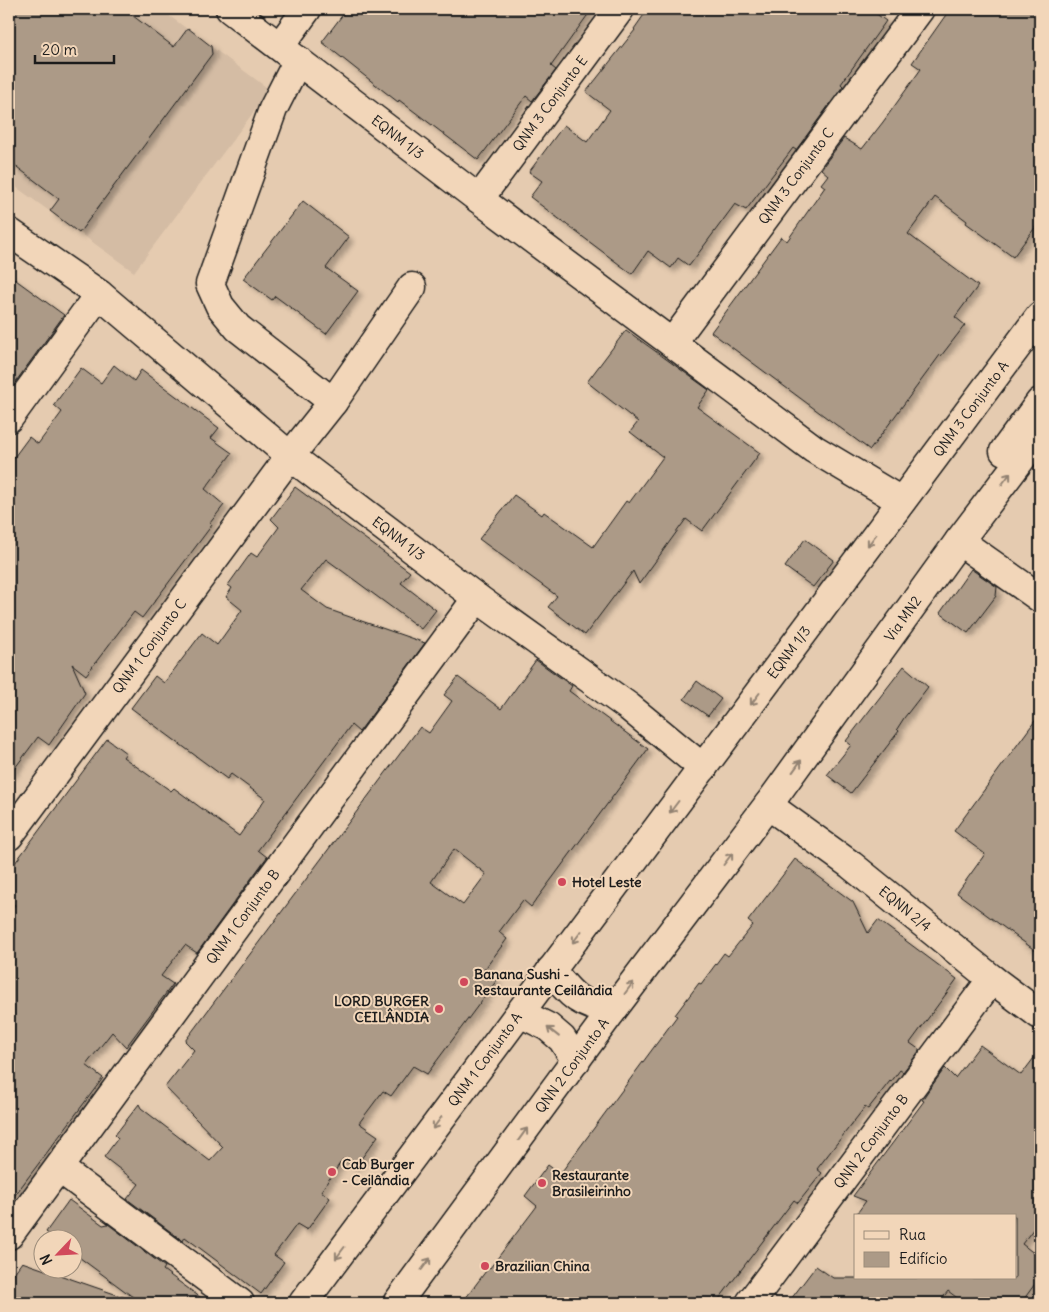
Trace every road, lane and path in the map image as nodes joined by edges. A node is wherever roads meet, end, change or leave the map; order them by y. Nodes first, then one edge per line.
1 (230, 9) edge
2 (307, 9) edge
3 (620, 9) edge
4 (920, 9) edge
5 (289, 53) junction
6 (479, 199) junction
7 (9, 232) edge
8 (412, 287) dead end
9 (99, 294) junction
10 (1040, 316) edge
11 (672, 343) junction
12 (333, 402) junction
13 (1040, 402) edge
14 (9, 418) edge
15 (1040, 434) edge
16 (290, 456) junction
17 (902, 501) junction
18 (958, 541) junction
19 (942, 564) junction
20 (478, 598) junction
21 (1040, 598) edge
22 (703, 768) junction
23 (768, 805) junction
24 (9, 836) edge
25 (552, 970) junction
26 (992, 979) junction
27 (612, 1011) junction
28 (520, 1013) junction
29 (1040, 1014) edge
30 (576, 1061) junction
31 (58, 1168) junction
32 (9, 1235) edge
33 (240, 1303) edge
34 (303, 1303) edge
35 (397, 1303) edge
36 (750, 1303) edge

1 - 5 street, EQNM 1/3
2 - 5 street
3 - 6 street, QNM 3 Conjunto E
4 - 11 street, QNM 3 Conjunto C
5 - 6 street, EQNM 1/3
5 - 12 street
6 - 11 street, EQNM 1/3
7 - 9 street, EQNM 1/3
8 - 12 street, QNM 1 Conjunto C
9 - 14 street
9 - 16 street, EQNM 1/3
10 - 17 street, QNM 3 Conjunto A
11 - 17 street, EQNM 1/3
12 - 16 street, QNM 1 Conjunto C
13 - 19 street
18 -> 15 street, Via MN2
16 - 20 street, EQNM 1/3
16 - 24 street, QNM 1 Conjunto C
17 -> 22 street, EQNM 1/3
18 - 19 street, Via MN2
18 - 21 street
23 -> 19 street, Via MN2
20 - 22 street, EQNM 1/3
20 - 31 street, QNM 1 Conjunto B
22 -> 25 street, QNM 1 Conjunto A
23 - 26 street, EQNN 2/4
27 -> 23 street, QNN 2 Conjunto A
25 - 27 street
25 - 28 street, QNM 1 Conjunto A
26 - 29 street, EQNN 2/4
26 - 36 street, QNN 2 Conjunto B
27 - 30 street, QNN 2 Conjunto A
30 -> 28 street
28 -> 34 street, QNM 1 Conjunto A
35 -> 30 street, QNN 2 Conjunto A
31 - 32 street, QNM 1 Conjunto B
31 - 33 street

